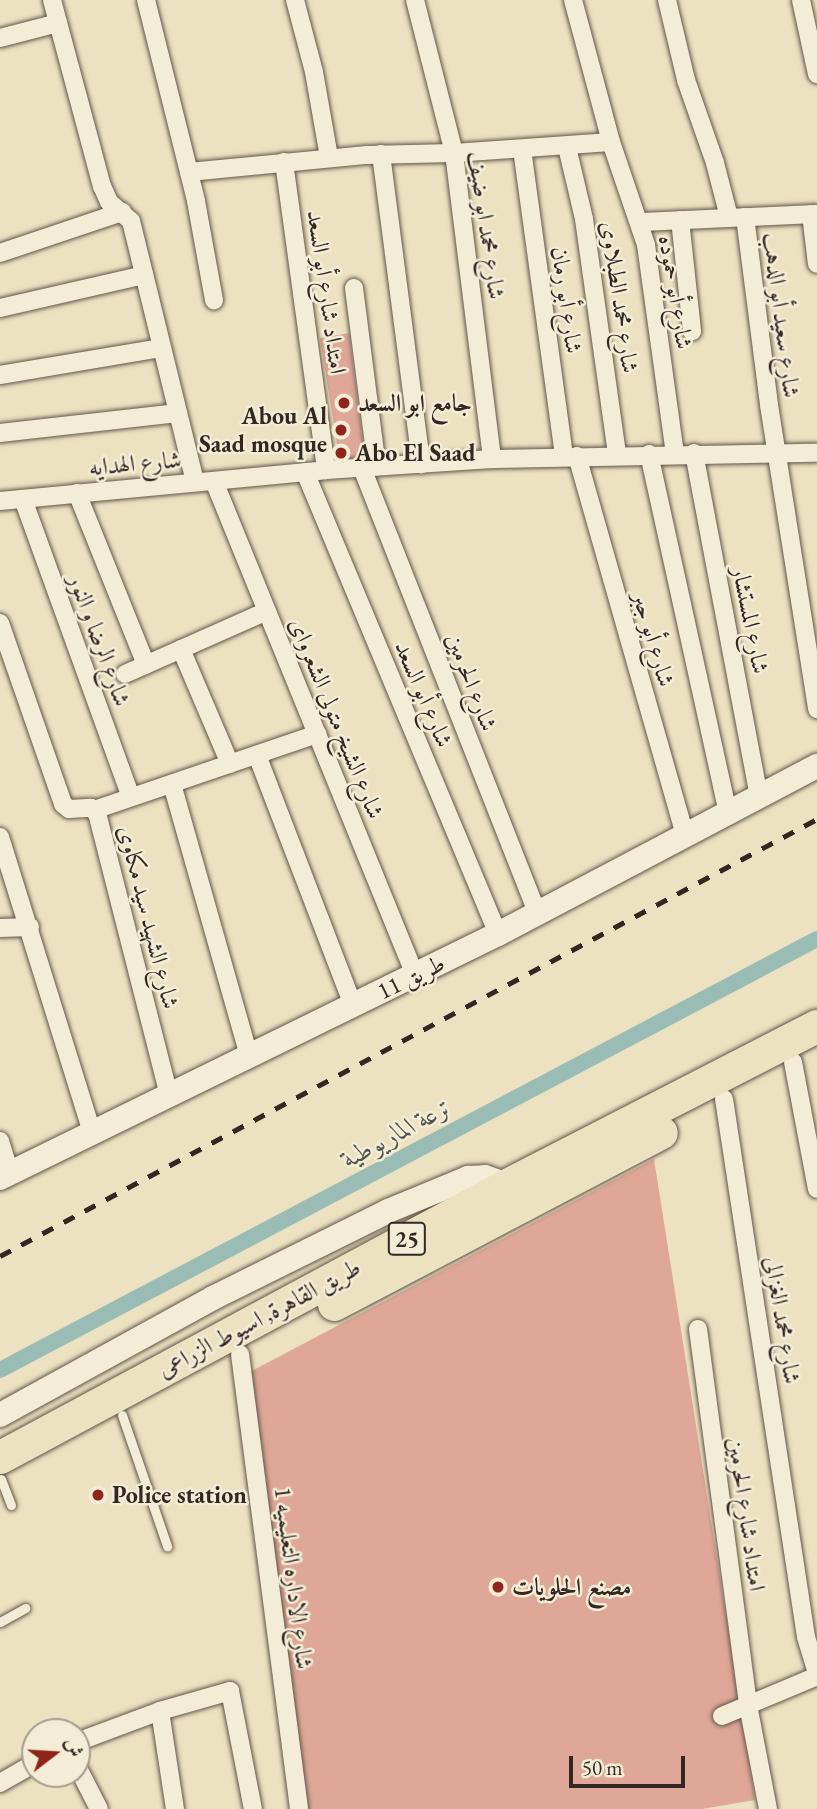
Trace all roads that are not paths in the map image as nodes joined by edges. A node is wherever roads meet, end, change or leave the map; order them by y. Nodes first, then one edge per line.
1 (52, 0) edge
2 (146, 0) edge
3 (295, 0) edge
4 (415, 0) edge
5 (573, 0) edge
6 (667, 0) edge
7 (801, 0) edge
8 (58, 23) junction
9 (0, 38) edge
10 (817, 74) edge
11 (611, 142) junction
12 (567, 147) junction
13 (522, 149) junction
14 (454, 153) junction
15 (381, 154) junction
16 (329, 158) junction
17 (284, 162) junction
18 (189, 172) junction
19 (122, 212) junction
20 (814, 214) edge
21 (737, 217) junction
22 (680, 220) junction
23 (640, 222) junction
24 (0, 253) edge
25 (817, 264) edge
26 (144, 275) junction
27 (354, 288) dead end
28 (214, 300) dead end
29 (0, 308) edge
30 (692, 331) dead end
31 (162, 348) junction
32 (0, 375) edge
33 (178, 413) junction
34 (0, 433) edge
35 (694, 453) junction
36 (777, 453) junction
37 (817, 453) edge
38 (649, 454) junction
39 (675, 454) junction
40 (617, 455) junction
41 (570, 457) junction
42 (492, 459) junction
43 (421, 464) junction
44 (369, 467) junction
45 (326, 470) junction
46 (306, 472) junction
47 (214, 481) junction
48 (195, 482) junction
49 (77, 493) junction
50 (23, 499) junction
51 (0, 501) edge
52 (267, 611) junction
53 (0, 622) edge
54 (181, 649) junction
55 (146, 665) junction
56 (125, 674) dead end
57 (817, 709) edge
58 (317, 734) junction
59 (257, 755) junction
60 (230, 764) junction
61 (817, 766) edge
62 (172, 784) junction
63 (131, 797) junction
64 (759, 797) junction
65 (94, 810) junction
66 (728, 813) junction
67 (685, 835) junction
68 (0, 837) edge
69 (537, 914) junction
70 (30, 927) junction
71 (0, 928) edge
72 (498, 934) junction
73 (415, 975) junction
74 (353, 1005) junction
75 (817, 1026) edge
76 (249, 1056) junction
77 (805, 1056) edge
78 (169, 1095) junction
79 (724, 1099) junction
80 (92, 1133) junction
81 (0, 1141) edge
82 (5, 1176) edge
83 (507, 1185) junction
84 (817, 1189) edge
85 (459, 1211) junction
86 (698, 1329) dead end
87 (240, 1354) junction
88 (0, 1415) edge
89 (122, 1415) junction
90 (0, 1436) edge
91 (0, 1457) edge
92 (4, 1488) edge
93 (167, 1546) dead end
94 (25, 1608) dead end
95 (0, 1622) edge
96 (817, 1675) edge
97 (748, 1705) junction
98 (160, 1711) junction
99 (722, 1716) dead end
100 (91, 1737) edge
101 (21, 1771) edge
102 (0, 1783) edge
103 (88, 1788) edge
104 (99, 1809) edge
105 (175, 1809) edge
106 (253, 1809) edge
107 (299, 1809) edge
108 (768, 1809) edge

1 - 8 street
2 - 18 street
3 - 16 street
4 - 14 street, شارع محمد ابو ضيف
5 - 11 street, شارع أبو حموده
6 - 21 street, شارع سعيد أبو الدهب
7 - 10 street
8 - 9 street
8 - 19 street
11 - 12 street
11 - 23 street, شارع أبو حموده
12 - 13 street
12 - 40 street, شارع محمد الطبلاوى
13 - 14 street
13 - 41 street, شارع أبو رمان
14 - 15 street
14 - 42 street, شارع محمد ابو ضيف
15 - 16 street
15 - 43 street
16 - 17 street
17 - 18 street
17 - 45 street, امتداد شارع أبو السعد
18 - 28 street
19 - 24 street
19 - 26 street
20 - 21 street
20 - 25 street
21 - 22 street
21 - 36 street, شارع سعيد أبو الدهب
22 - 23 street
22 - 30 street
23 - 39 street, شارع أبو حموده
26 - 29 street
26 - 31 street
27 - 44 street, شارع الحرمين
31 - 32 street
31 - 33 street
33 - 34 street
33 - 48 street
35 - 36 street, شارع الهدايه
35 - 39 street, شارع الهدايه
35 - 64 street, شارع المستشار
36 - 37 street, شارع الهدايه
36 - 57 street, شارع سعيد أبو الدهب
38 - 39 street, شارع الهدايه
38 - 40 street, شارع الهدايه
38 - 66 street
40 - 41 street, شارع الهدايه
41 - 42 street, شارع الهدايه
41 - 67 street, شارع أبو جبر
42 - 43 street, شارع الهدايه
43 - 44 street, شارع الهدايه
44 - 45 street, شارع الهدايه
44 - 69 street, شارع الحرمين
45 - 46 street, شارع الهدايه
46 - 47 street, شارع الهدايه
46 - 72 street, شارع أبو السعد
47 - 48 street, شارع الهدايه
47 - 52 street, شارع الشيخ متولى الشعرواى
48 - 49 street, شارع الهدايه
49 - 50 street, شارع الهدايه
49 - 55 street
50 - 51 street, شارع الهدايه
50 - 63 street, شارع الرضا و النور
52 - 54 street
52 - 58 street, شارع الشيخ متولى الشعرواى
53 - 65 street, شارع الشهيد سيد مكاوى
54 - 55 street
54 - 60 street
55 - 56 street
58 - 59 street
58 - 73 street, شارع الشيخ متولى الشعرواى
59 - 60 street
59 - 74 street
60 - 62 street
61 - 64 street, طريق 11
62 - 63 street
62 - 76 street
63 - 65 street
64 - 66 street, طريق 11
65 - 78 street, شارع الشهيد سيد مكاوى
66 - 67 street, طريق 11
67 - 69 street, طريق 11
68 - 70 street
69 - 72 street, طريق 11
70 - 71 street
70 - 80 street
72 - 73 street, طريق 11
73 - 74 street, طريق 11
74 - 76 street, طريق 11
75 - 83 highway, طريق القاهرة, اسيوط الزراعى / 25
76 - 78 street, طريق 11
77 - 79 highway, طريق القاهرة, اسيوط الزراعى / 25
77 - 84 street
78 - 80 street, طريق 11
79 - 87 highway, طريق القاهرة, اسيوط الزراعى / 25
79 - 96 street, شارع محمد الغزالى
80 - 82 street, طريق 11
81 - 82 street
83 - 85 highway, طريق القاهرة, اسيوط الزراعى / 25
83 - 88 street
85 - 90 highway
85 - 91 highway, طريق القاهرة, اسيوط الزراعى / 25
86 - 97 street, امتداد شارع الحرمين
87 - 89 highway, طريق القاهرة, اسيوط الزراعى / 25
87 - 107 street, شارع الاداره التعليميه 1
89 - 92 highway, طريق القاهرة, اسيوط الزراعى / 25
89 - 93 lane
94 - 95 lane
96 - 97 street
97 - 99 street
97 - 108 street
98 - 100 street
98 - 105 street
98 - 106 street
101 - 102 street
103 - 104 street

